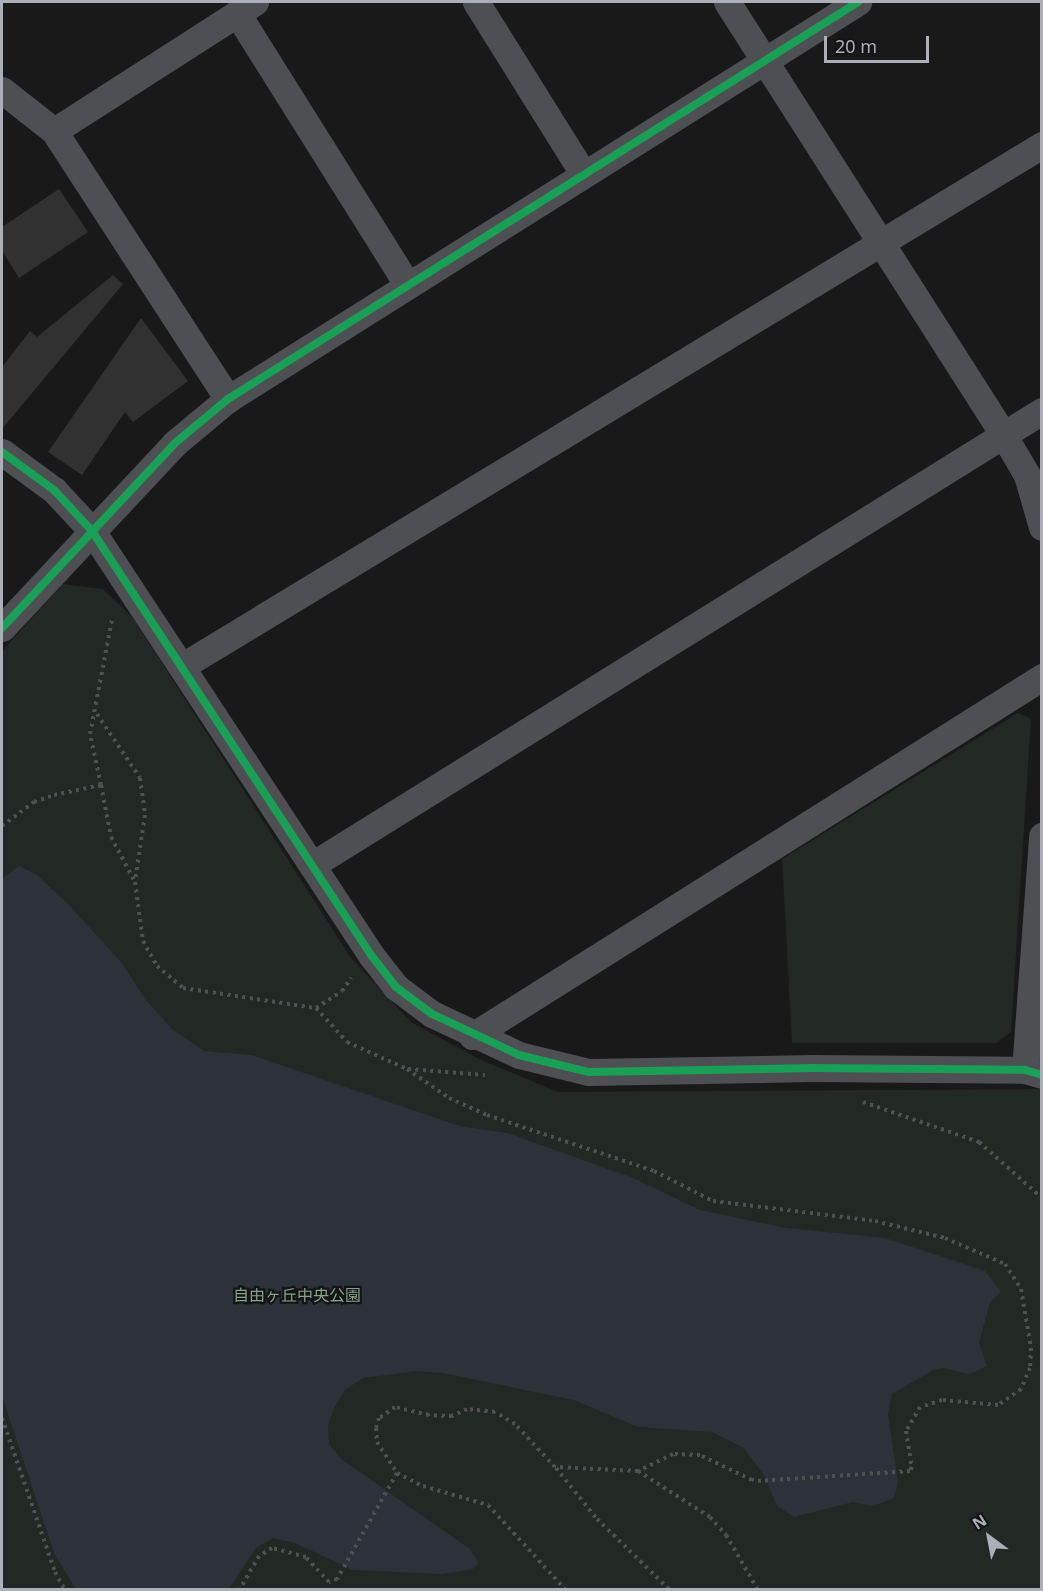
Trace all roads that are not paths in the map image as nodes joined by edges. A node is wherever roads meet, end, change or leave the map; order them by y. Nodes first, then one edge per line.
1 (476, 2) edge
2 (727, 2) edge
3 (858, 2) edge
4 (246, 7) edge
5 (763, 59) junction
6 (2, 90) edge
7 (54, 131) junction
8 (1041, 146) edge
9 (583, 173) junction
10 (882, 242) junction
11 (408, 284) junction
12 (228, 399) junction
13 (1041, 411) edge
14 (1003, 434) junction
15 (2, 452) edge
16 (1041, 526) edge
17 (92, 531) junction
18 (2, 628) edge
19 (184, 665) junction
20 (1041, 677) edge
21 (1041, 836) edge
22 (312, 866) junction
23 (472, 1036) junction
24 (1033, 1073) edge

1 - 9 street
2 - 5 street
3 - 5 street
4 - 7 street
4 - 11 street
5 - 9 street
5 - 10 street
6 - 7 street
7 - 12 street
8 - 10 street
9 - 11 street
10 - 14 street
10 - 19 street
11 - 12 street
12 - 17 street
13 - 14 street
14 - 16 street
14 - 22 street
15 - 17 street
17 - 18 street
17 - 19 street
19 - 22 street
20 - 23 street
21 - 24 street
22 - 23 street
23 - 24 street

